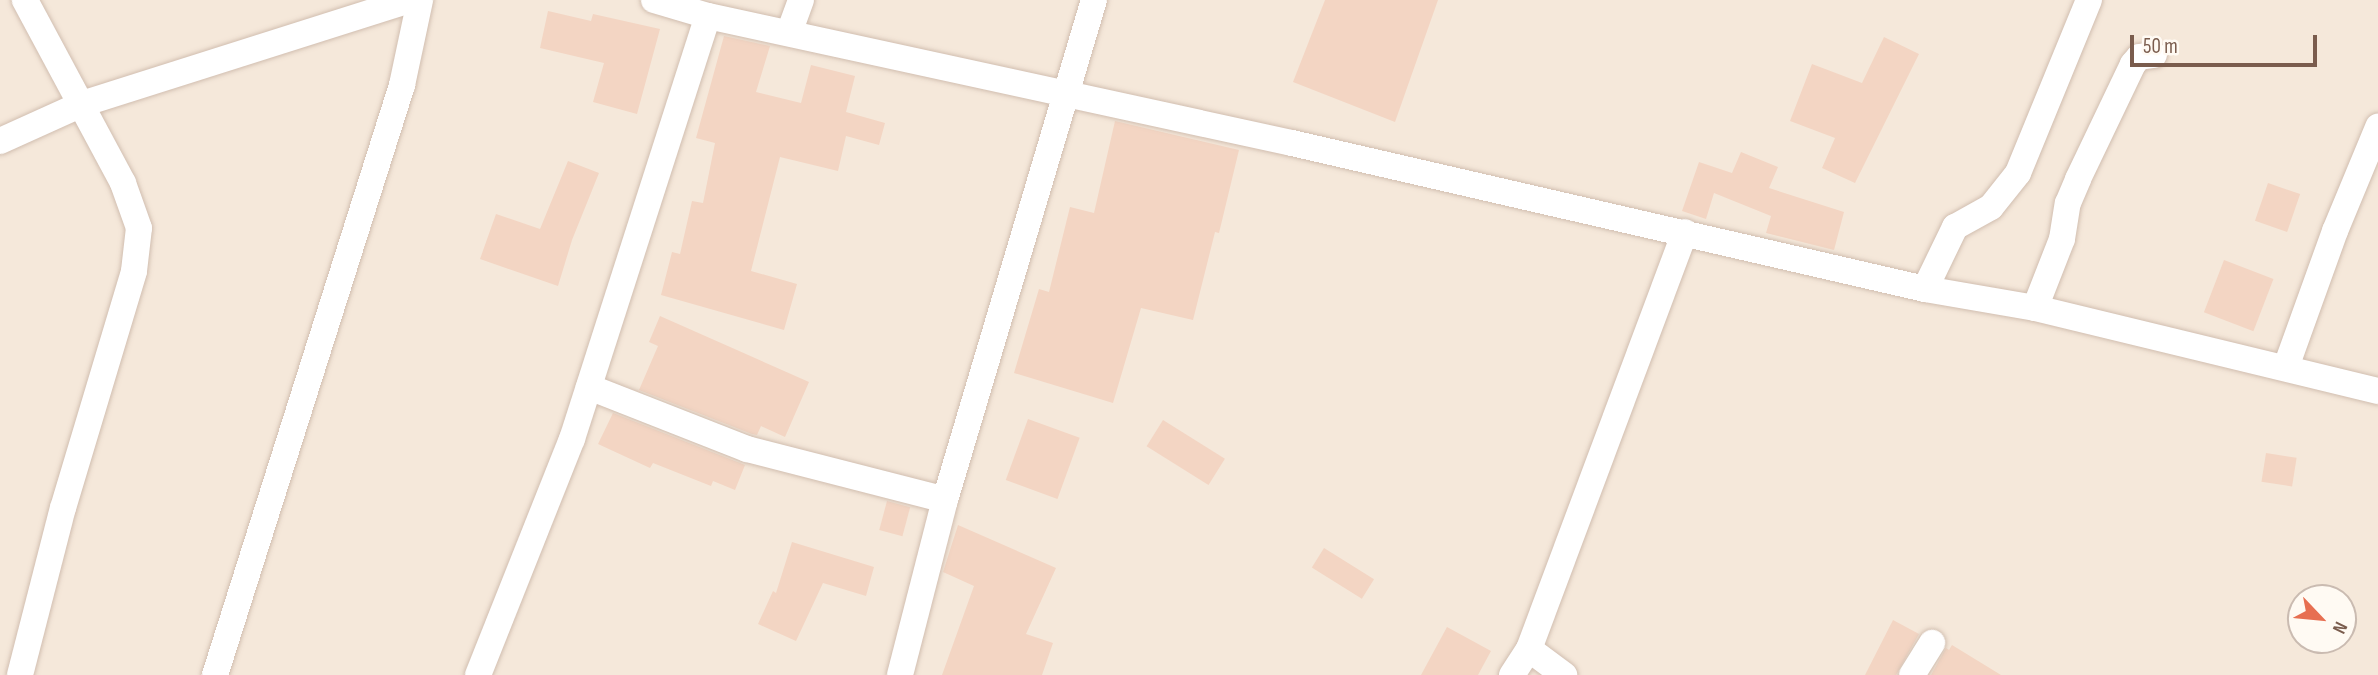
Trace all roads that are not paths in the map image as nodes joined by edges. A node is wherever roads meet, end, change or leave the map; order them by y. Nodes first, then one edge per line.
1 (25, 0) edge
2 (409, 0) edge
3 (420, 0) edge
4 (654, 0) edge
5 (801, 0) edge
6 (1094, 0) edge
7 (2089, 0) edge
8 (708, 16) junction
9 (789, 33) junction
10 (2154, 55) dead end
11 (1067, 94) junction
12 (82, 104) junction
13 (2378, 127) edge
14 (0, 141) edge
15 (1685, 232) junction
16 (1925, 289) junction
17 (2035, 308) junction
18 (2286, 368) junction
19 (589, 387) junction
20 (2378, 391) edge
21 (945, 500) junction
22 (1932, 643) dead end
23 (1529, 649) junction
24 (20, 675) edge
25 (215, 675) edge
26 (478, 675) edge
27 (900, 675) edge
28 (1512, 675) edge
29 (1564, 675) edge
30 (1912, 675) edge

1 - 12 street
2 - 12 street
3 - 25 street
4 - 8 street
5 - 9 street
6 - 11 street
7 - 16 street
8 - 9 street
8 - 19 street
9 - 11 street
10 - 17 street
11 - 15 street
11 - 21 street
12 - 14 street
12 - 24 street
13 - 18 street
15 - 16 street
15 - 23 street
16 - 17 street
17 - 18 street
18 - 20 street
19 - 21 street
19 - 26 street
21 - 27 street
22 - 30 street
23 - 28 street
23 - 29 street

